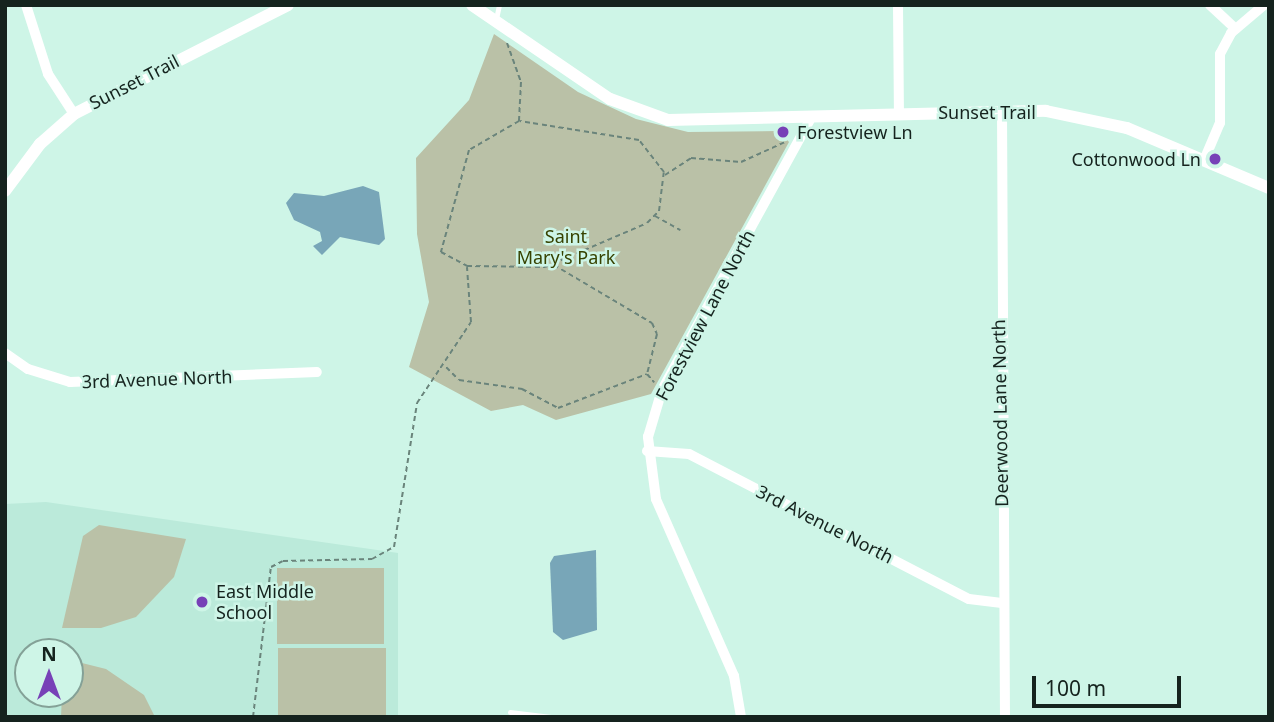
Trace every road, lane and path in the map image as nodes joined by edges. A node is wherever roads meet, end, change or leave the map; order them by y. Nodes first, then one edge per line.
1 (26, 5) edge
2 (288, 5) edge
3 (472, 5) edge
4 (499, 5) edge
5 (898, 5) edge
6 (1210, 5) edge
7 (1264, 5) edge
8 (496, 22) junction
9 (1236, 29) junction
10 (505, 39) dead end
11 (1002, 109) junction
12 (74, 114) junction
13 (899, 114) junction
14 (811, 118) junction
15 (519, 121) junction
16 (785, 142) dead end
17 (1205, 158) junction
18 (665, 176) junction
19 (1269, 188) edge
20 (5, 191) edge
21 (654, 216) junction
22 (680, 230) dead end
23 (554, 264) junction
24 (467, 265) junction
25 (5, 353) edge
26 (444, 366) junction
27 (317, 372) dead end
28 (647, 374) junction
29 (662, 390) junction
30 (647, 451) junction
31 (1002, 603) junction
32 (510, 712) dead end
33 (253, 717) edge
34 (551, 717) edge
35 (741, 717) edge
36 (1004, 717) edge

1 - 12 street
2 - 12 street, Sunset Trail
3 - 8 street, Sunset Trail
4 - 8 lane
5 - 13 street
6 - 9 street
7 - 9 street
8 - 14 street, Sunset Trail
9 - 17 street
10 - 15 path
11 - 13 street, Sunset Trail
11 - 17 street, Sunset Trail
11 - 31 street, Deerwood Lane North
12 - 20 street, Sunset Trail
13 - 14 street, Sunset Trail
14 - 29 street, Forestview Lane North
15 - 18 path
15 - 24 path
16 - 18 path
17 - 19 street, Sunset Trail
18 - 21 path
21 - 22 path
21 - 23 path
23 - 24 path
23 - 28 path
24 - 26 path
25 - 27 street, 3rd Avenue North
26 - 28 path
26 - 33 path
28 - 29 path
29 - 30 street, Forestview Lane North
30 - 31 street, 3rd Avenue North
30 - 35 street, Forestview Lane North
31 - 36 street, Deerwood Lane North
32 - 34 lane

